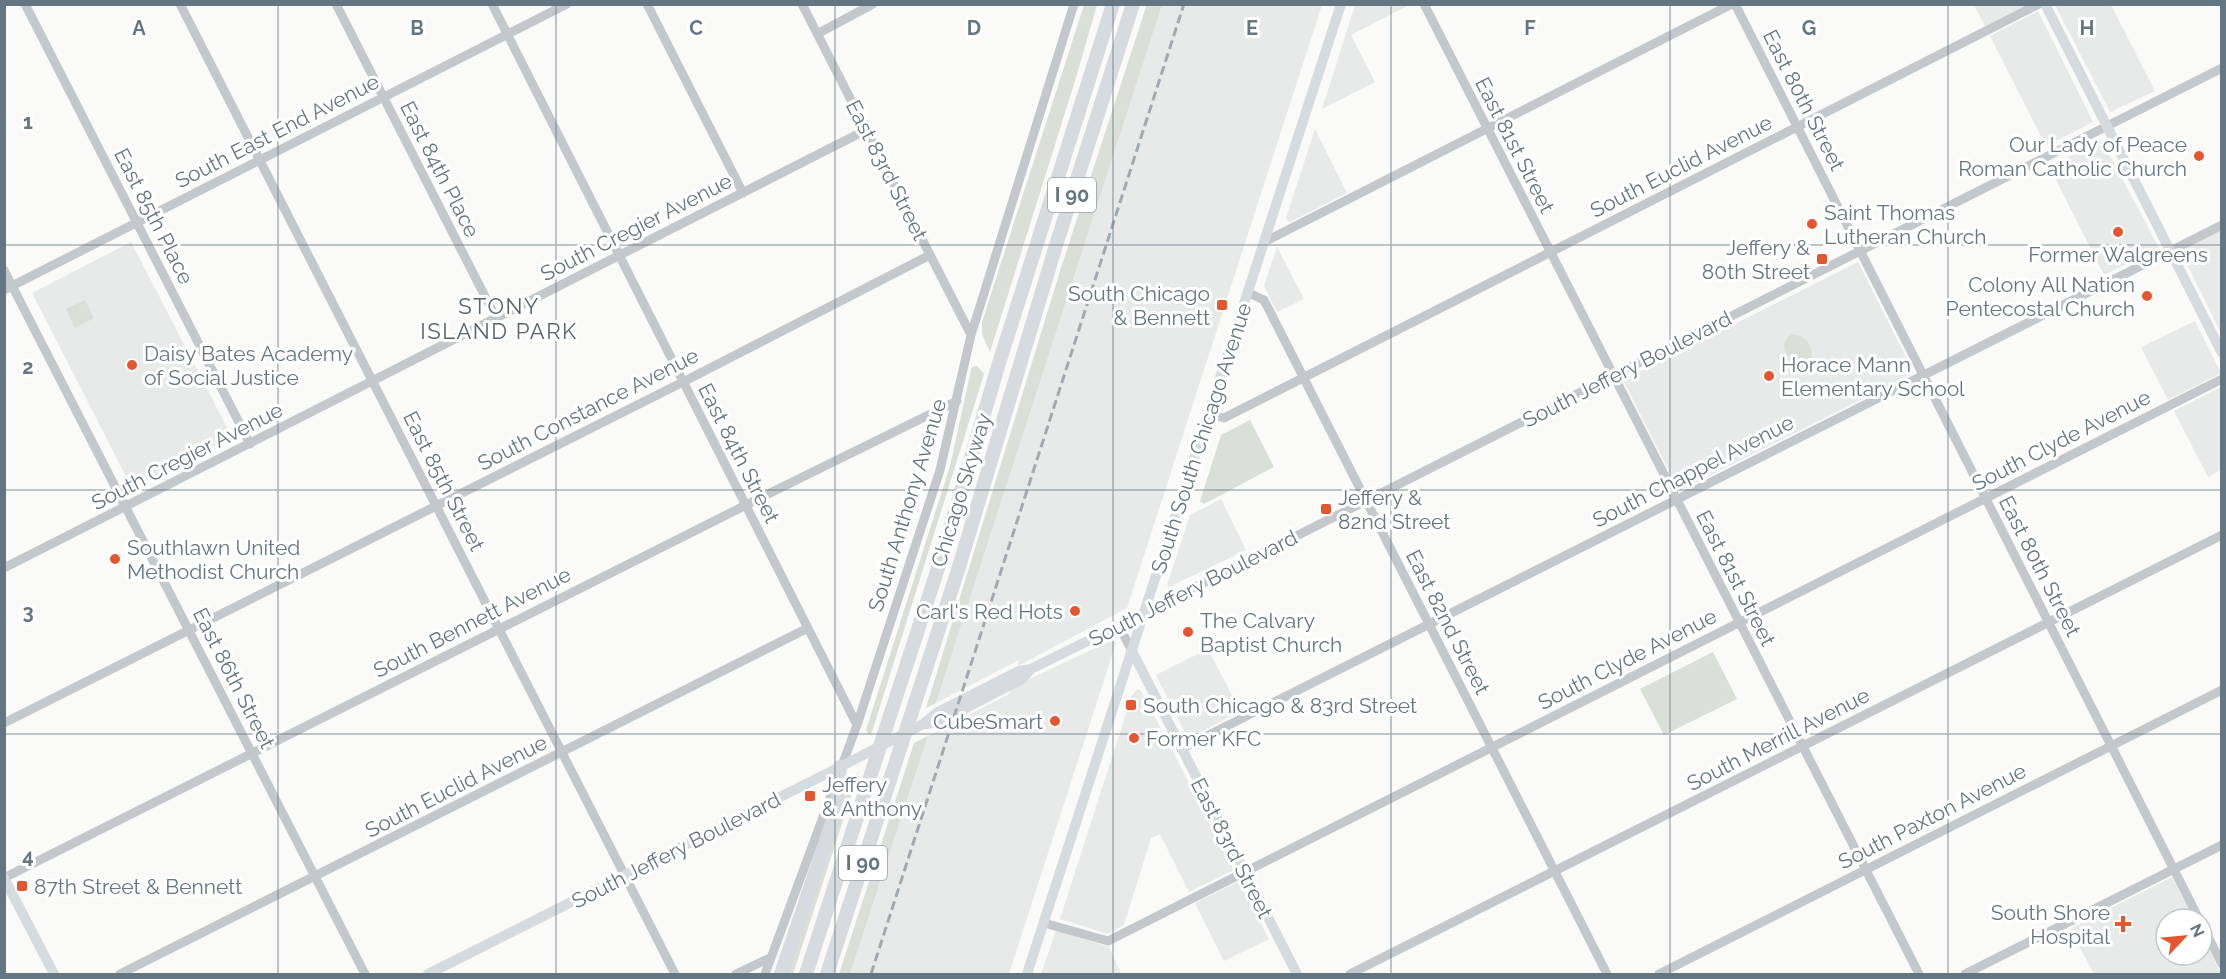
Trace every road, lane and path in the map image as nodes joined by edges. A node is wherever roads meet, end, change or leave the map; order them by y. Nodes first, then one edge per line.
1 (25, 4) edge
2 (180, 4) edge
3 (336, 4) edge
4 (492, 4) edge
5 (567, 4) edge
6 (646, 4) edge
7 (802, 4) edge
8 (873, 4) edge
9 (1074, 4) edge
10 (1113, 4) edge
11 (1133, 4) edge
12 (1341, 4) edge
13 (1424, 4) edge
14 (1734, 4) edge
15 (2039, 4) edge
16 (2045, 4) edge
17 (817, 34) junction
18 (507, 35) junction
19 (2222, 68) edge
20 (383, 97) junction
21 (2106, 126) junction
22 (1797, 127) junction
23 (1487, 129) junction
24 (866, 130) junction
25 (259, 161) junction
26 (743, 193) junction
27 (137, 223) junction
28 (2222, 225) edge
29 (1264, 243) junction
30 (1860, 251) junction
31 (2170, 251) junction
32 (1550, 253) junction
33 (930, 255) junction
34 (618, 256) junction
35 (4, 270) edge
36 (9, 288) edge
37 (1249, 293) junction
38 (496, 318) junction
39 (971, 335) junction
40 (2222, 352) edge
41 (1923, 375) junction
42 (1613, 376) junction
43 (1303, 378) junction
44 (2222, 379) edge
45 (373, 381) junction
46 (683, 382) junction
47 (957, 401) junction
48 (1208, 414) junction
49 (249, 444) junction
50 (1985, 498) junction
51 (1676, 500) junction
52 (1366, 501) junction
53 (745, 505) junction
54 (436, 506) junction
55 (125, 507) junction
56 (2222, 535) edge
57 (4, 568) edge
58 (1144, 613) junction
59 (2049, 622) junction
60 (1739, 623) junction
61 (1429, 624) junction
62 (1119, 626) junction
63 (808, 628) junction
64 (499, 629) junction
65 (189, 630) junction
66 (1132, 651) junction
67 (2222, 690) edge
68 (4, 723) edge
69 (857, 725) junction
70 (2111, 746) junction
71 (1802, 747) junction
72 (1491, 748) junction
73 (1181, 749) junction
74 (563, 753) junction
75 (252, 754) junction
76 (840, 767) junction
77 (2222, 845) edge
78 (2174, 869) junction
79 (1865, 870) junction
80 (1244, 872) junction
81 (1555, 872) junction
82 (626, 875) junction
83 (315, 877) junction
84 (4, 878) edge
85 (2193, 907) edge
86 (1044, 922) junction
87 (2214, 949) edge
88 (770, 958) junction
89 (2222, 964) edge
90 (54, 975) edge
91 (120, 975) edge
92 (365, 975) edge
93 (428, 975) edge
94 (675, 975) edge
95 (736, 975) edge
96 (765, 975) edge
97 (781, 975) edge
98 (806, 975) edge
99 (827, 975) edge
100 (1027, 975) edge
101 (1297, 975) edge
102 (1350, 975) edge
103 (1607, 975) edge
104 (1659, 975) edge
105 (1919, 975) edge
106 (1965, 975) edge

1 - 27 street, East 85th Place
2 - 25 street, East 85th Street
3 - 20 street, East 84th Place
4 - 18 street, East 84th Street
5 - 18 street, South East End Avenue
6 - 26 street
7 - 17 street, East 83rd Street
8 - 17 street
9 - 39 street, South Anthony Avenue
10 - 98 highway, Chicago Skyway / I 90
11 - 99 highway, Chicago Skyway / I 90
12 - 29 main road, South South Chicago Avenue
13 - 23 street, East 81st Street
14 - 22 street, East 80th Street
14 - 23 street
15 - 22 street, South Euclid Avenue
16 - 21 main road
17 - 24 street, East 83rd Street
18 - 20 street, South East End Avenue
18 - 34 street, East 84th Street
19 - 21 street, South Jeffery Boulevard
20 - 25 street, South East End Avenue
20 - 38 street, East 84th Place
21 - 30 street, South Jeffery Boulevard
21 - 31 main road
22 - 30 street, East 80th Street
22 - 32 street, South Euclid Avenue
23 - 29 street
23 - 32 street, East 81st Street
24 - 26 street, South Cregier Avenue
24 - 33 street, East 83rd Street
25 - 27 street, South East End Avenue
25 - 45 street, East 85th Street
26 - 34 street, South Cregier Avenue
27 - 36 street, South East End Avenue
27 - 49 street, East 85th Place
28 - 31 street, South Chappel Avenue
29 - 37 main road, South South Chicago Avenue
30 - 41 street, East 80th Street
30 - 42 street, South Jeffery Boulevard
31 - 40 main road
31 - 41 street, South Chappel Avenue
32 - 42 street, East 81st Street
32 - 43 street, South Euclid Avenue
33 - 39 street, East 83rd Street
33 - 46 street, South Constance Avenue
34 - 38 street, South Cregier Avenue
34 - 46 street, East 84th Street
35 - 36 street, East 86th Street
36 - 55 street, East 86th Street
37 - 43 street, East 82nd Street
37 - 48 main road, South South Chicago Avenue
38 - 45 street, South Cregier Avenue
39 - 47 street, South Anthony Avenue
41 - 50 street, East 80th Street
41 - 51 street, South Chappel Avenue
42 - 51 street, East 81st Street
42 - 52 street, South Jeffery Boulevard
43 - 48 street, South Euclid Avenue
43 - 52 street, East 82nd Street
44 - 50 street, South Clyde Avenue
45 - 49 street, South Cregier Avenue
45 - 54 street, East 85th Street
46 - 53 street, East 84th Street
46 - 54 street, South Constance Avenue
47 - 53 street, South Bennett Avenue
47 - 69 street, South Anthony Avenue
48 - 58 main road, South South Chicago Avenue
49 - 55 street, South Cregier Avenue
50 - 59 street, East 80th Street
50 - 60 street, South Clyde Avenue
51 - 60 street, East 81st Street
51 - 61 street, South Chappel Avenue
52 - 58 street, South Jeffery Boulevard
52 - 61 street, East 82nd Street
53 - 63 street, East 84th Street
53 - 64 street, South Bennett Avenue
54 - 64 street, East 85th Street
54 - 65 street, South Constance Avenue
55 - 57 street, South Cregier Avenue
55 - 65 street, East 86th Street
56 - 59 street, South Merrill Avenue
58 - 62 main road, South Jeffery Boulevard
58 - 66 main road, South South Chicago Avenue
59 - 70 street, East 80th Street
59 - 71 street, South Merrill Avenue
60 - 71 street, East 81st Street
60 - 72 street, South Clyde Avenue
61 - 72 street, East 82nd Street
61 - 73 street, South Chappel Avenue
62 - 66 street, East 83rd Street
62 - 76 main road, South Jeffery Boulevard
63 - 69 street, East 84th Street
63 - 74 street, South Euclid Avenue
64 - 74 street, East 85th Street
64 - 75 street, South Bennett Avenue
65 - 68 street, South Constance Avenue
65 - 75 street, East 86th Street
66 - 73 main road, East 83rd Street
66 - 86 main road, South South Chicago Avenue
67 - 70 street, South Paxton Avenue
69 - 76 street, South Anthony Avenue
70 - 78 street, East 80th Street
70 - 79 street, South Paxton Avenue
71 - 79 street, East 81st Street
71 - 81 street, South Merrill Avenue
72 - 80 street, South Clyde Avenue
72 - 81 street, East 82nd Street
73 - 80 main road, East 83rd Street
74 - 82 street, East 85th Street
74 - 83 street, South Euclid Avenue
75 - 83 street, East 86th Street
75 - 84 street, South Bennett Avenue
76 - 82 main road, South Jeffery Boulevard
76 - 88 street, South Anthony Avenue
76 - 97 highway
77 - 78 street
78 - 85 street, East 80th Street
78 - 106 street
79 - 104 street, South Paxton Avenue
79 - 105 street, East 81st Street
80 - 86 street, South Clyde Avenue
80 - 101 main road, East 83rd Street
81 - 102 street, South Merrill Avenue
81 - 103 street, East 82nd Street
82 - 93 main road, South Jeffery Boulevard
82 - 94 street, East 85th Street
83 - 91 street, South Euclid Avenue
83 - 92 street, East 86th Street
84 - 90 main road
86 - 100 main road, South South Chicago Avenue
87 - 89 street
88 - 95 street
88 - 96 street, South Anthony Avenue

